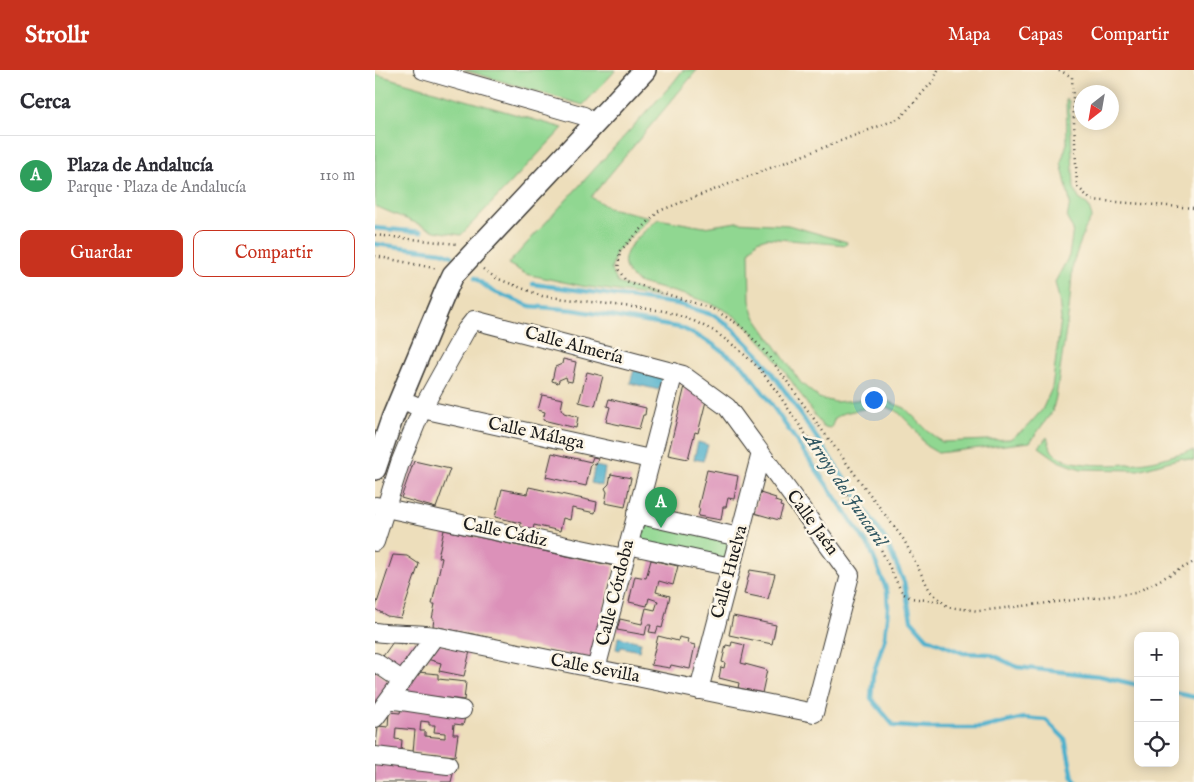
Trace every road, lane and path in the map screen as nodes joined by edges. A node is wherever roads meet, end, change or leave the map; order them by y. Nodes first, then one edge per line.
1 (423, 70) edge
2 (645, 70) edge
3 (938, 70) edge
4 (1059, 70) edge
5 (593, 125) junction
6 (1194, 208) edge
7 (375, 235) edge
8 (477, 248) junction
9 (375, 256) edge
10 (453, 275) junction
11 (674, 372) junction
12 (400, 399) junction
13 (422, 409) junction
14 (761, 453) junction
15 (650, 459) junction
16 (375, 469) edge
17 (380, 507) edge
18 (636, 514) junction
19 (739, 537) junction
20 (375, 542) edge
21 (626, 552) junction
22 (1194, 562) edge
23 (731, 567) junction
24 (902, 593) dead end
25 (942, 602) junction
26 (375, 632) edge
27 (435, 636) junction
28 (375, 662) edge
29 (596, 669) junction
30 (403, 681) junction
31 (699, 690) junction
32 (389, 699) junction
33 (462, 710) dead end
34 (814, 713) joint
35 (375, 718) edge
36 (375, 756) edge
37 (448, 765) dead end

1 - 5 street
2 - 5 street
3 - 25 path
4 - 6 path
5 - 8 street
7 - 8 path
8 - 10 street
9 - 10 path
10 - 12 street
11 - 13 street, Calle Almería
11 - 14 street, Calle Jaén
11 - 15 street, Calle Córdoba
12 - 13 street, Calle Málaga
12 - 16 street
13 - 15 street, Calle Málaga
13 - 17 street
14 - 19 street, Calle Huelva
14 - 34 street, Calle Jaén
15 - 18 street, Calle Córdoba
17 - 20 street
17 - 21 street, Calle Cádiz
18 - 19 street
18 - 21 street, Calle Córdoba
19 - 23 street, Calle Huelva
21 - 23 street, Calle Cádiz
21 - 29 street, Calle Córdoba
22 - 25 path
23 - 31 street, Calle Huelva
24 - 25 path
26 - 27 street, Calle Sevilla
27 - 29 street, Calle Sevilla
27 - 30 street
28 - 30 street
29 - 31 street, Calle Sevilla
30 - 32 street
31 - 34 street, Calle Sevilla
32 - 33 street
32 - 35 street
36 - 37 street

